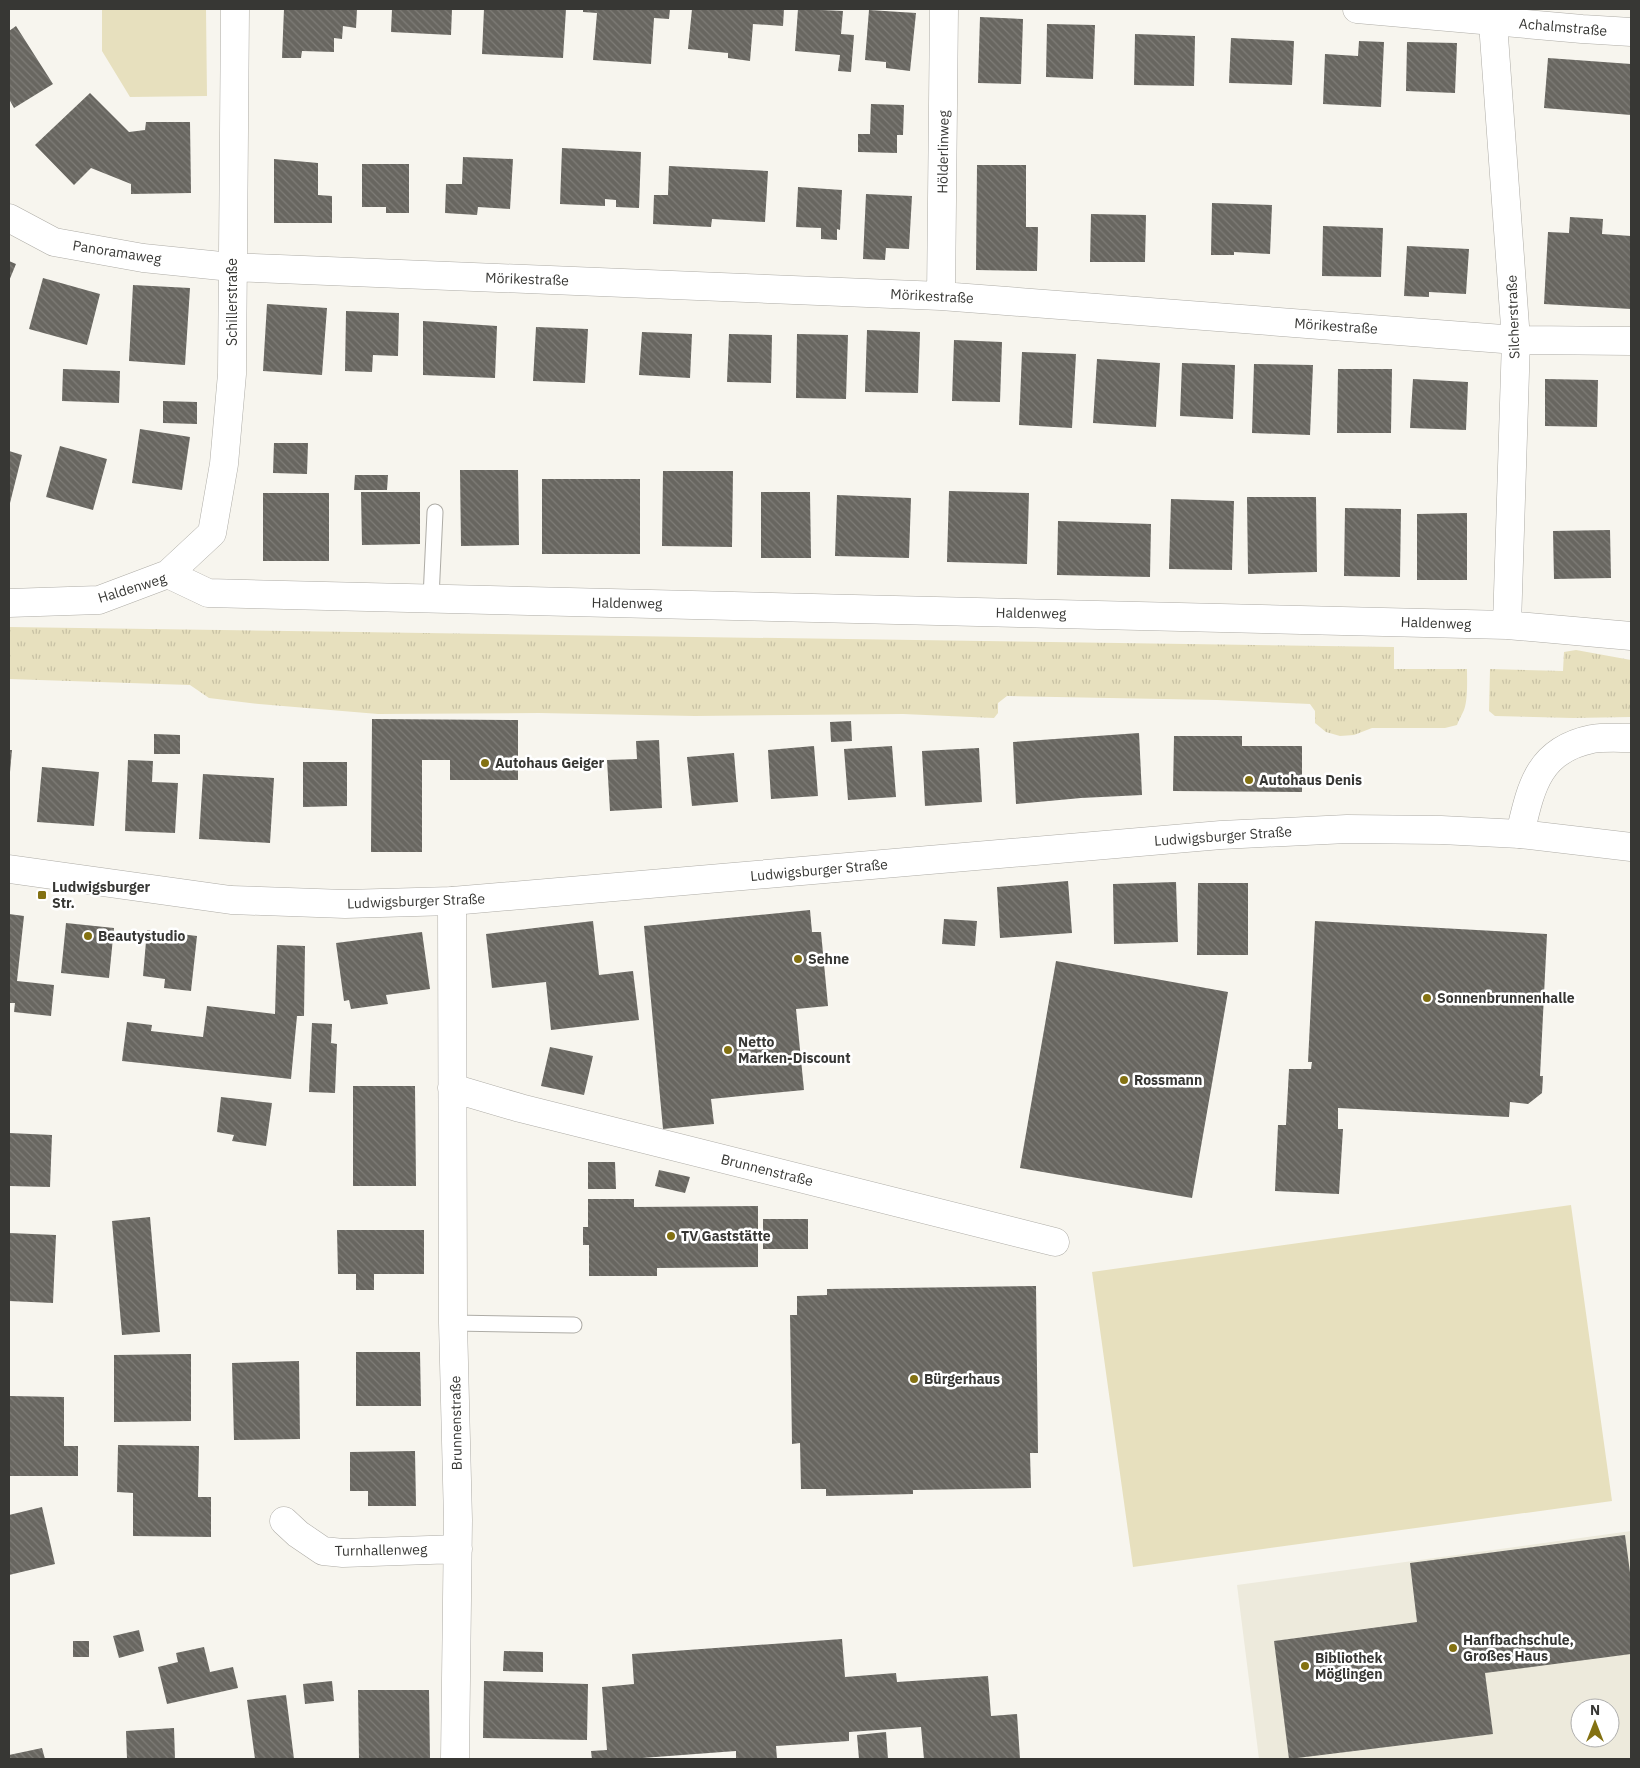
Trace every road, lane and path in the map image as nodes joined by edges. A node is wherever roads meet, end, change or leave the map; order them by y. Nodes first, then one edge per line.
1 (235, 9) edge
2 (944, 9) edge
3 (1357, 9) edge
4 (1493, 15) edge
5 (1631, 32) edge
6 (9, 218) edge
7 (231, 267) junction
8 (941, 296) junction
9 (1516, 340) junction
10 (1631, 341) edge
11 (434, 512) dead end
12 (168, 574) junction
13 (431, 598) junction
14 (9, 603) edge
15 (1507, 625) junction
16 (1631, 636) edge
17 (1631, 738) edge
18 (1520, 834) junction
19 (1631, 847) edge
20 (9, 869) edge
21 (452, 901) junction
22 (452, 1088) junction
23 (1055, 1242) dead end
24 (453, 1323) junction
25 (574, 1325) dead end
26 (284, 1521) dead end
27 (458, 1549) junction
28 (455, 1759) edge

1 - 7 street, Schillerstraße
2 - 8 street, Hölderlinweg
3 - 4 street, Achalmstraße
4 - 5 street, Achalmstraße
4 - 9 street, Silcherstraße
6 - 7 street, Panoramaweg
7 - 8 street, Mörikestraße
7 - 12 street, Schillerstraße
8 - 9 street, Mörikestraße
9 - 10 street, Mörikestraße
9 - 15 street, Silcherstraße
11 - 13 lane
12 - 13 street, Haldenweg
12 - 14 street, Haldenweg
13 - 15 street, Haldenweg
15 - 16 street, Haldenweg
17 - 18 street
18 - 19 street, Ludwigsburger Straße
18 - 21 street, Ludwigsburger Straße
20 - 21 street, Ludwigsburger Straße
21 - 22 street, Brunnenstraße
22 - 23 street, Brunnenstraße
22 - 24 street, Brunnenstraße
24 - 25 lane
24 - 27 street, Brunnenstraße
26 - 27 street, Turnhallenweg
27 - 28 street, Brunnenstraße

